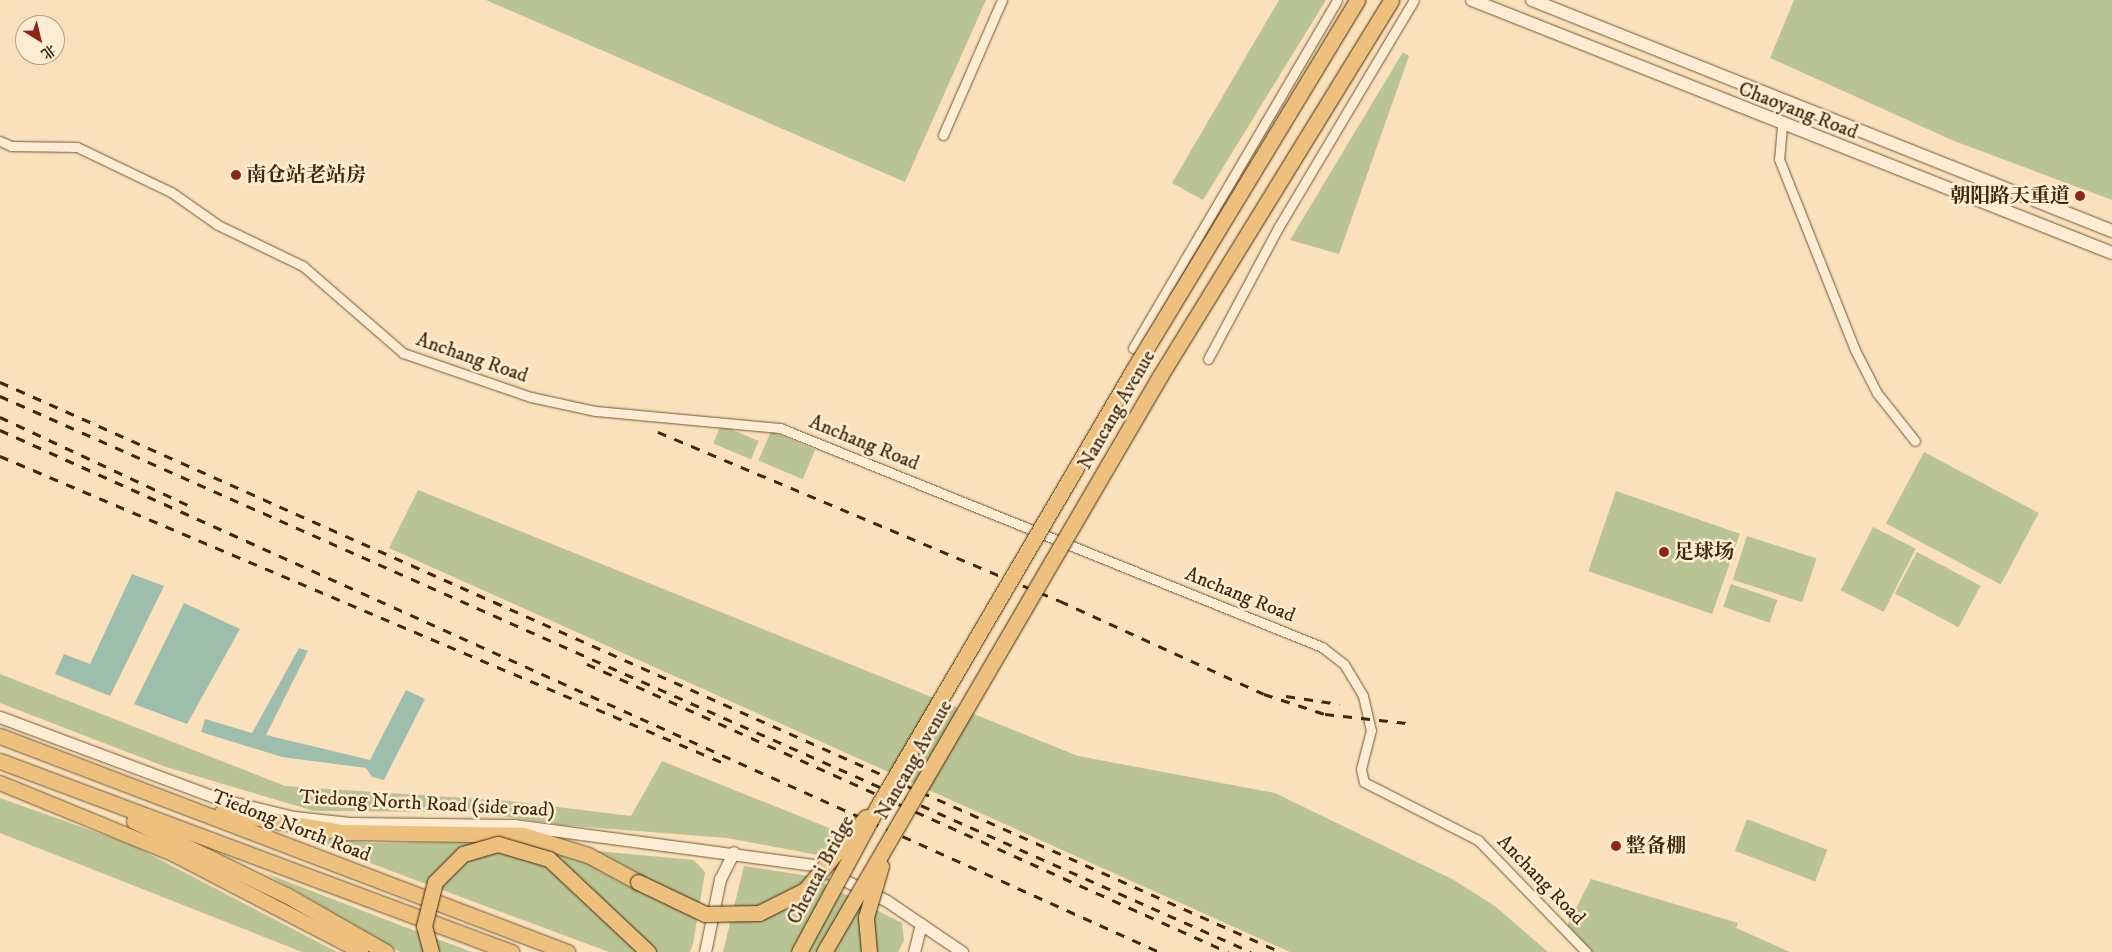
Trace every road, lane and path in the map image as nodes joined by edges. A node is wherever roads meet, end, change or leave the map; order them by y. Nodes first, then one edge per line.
1 (1002, 0) edge
2 (1337, 0) edge
3 (1357, 0) edge
4 (1391, 0) edge
5 (1414, 0) edge
6 (1472, 0) edge
7 (1532, 0) edge
8 (1782, 126) junction
9 (943, 135) dead end
10 (0, 141) edge
11 (1918, 154) junction
12 (1910, 174) junction
13 (2112, 231) edge
14 (2112, 253) edge
15 (1133, 348) dead end
16 (1208, 360) dead end
17 (1915, 441) dead end
18 (0, 717) edge
19 (0, 736) edge
20 (0, 761) edge
21 (0, 783) edge
22 (153, 793) junction
23 (99, 798) junction
24 (878, 806) junction
25 (888, 846) junction
26 (734, 852) junction
27 (921, 924) junction
28 (358, 951) edge
29 (386, 952) edge
30 (431, 952) edge
31 (511, 952) edge
32 (567, 952) edge
33 (648, 952) edge
34 (705, 952) edge
35 (799, 952) edge
36 (824, 952) edge
37 (869, 952) edge
38 (914, 952) edge
39 (962, 952) edge
40 (1586, 952) edge

1 - 9 street
2 - 15 street
3 - 24 highway, Nancang Avenue, bridge
4 - 25 highway, Nancang Avenue, bridge
5 - 16 street
6 - 8 main road, Chaoyang Road
7 - 11 main road, Chaoyang Road
8 - 12 main road, Chaoyang Road
8 - 17 street
10 - 40 street, Anchang Road
11 - 12 main road
11 - 13 main road, Chaoyang Road
12 - 14 main road, Chaoyang Road
18 - 26 street, Tiedong North Road (side road)
19 - 22 highway, Tiedong North Road
20 - 23 highway, Tiedong North Road
21 - 28 main road
22 - 24 highway, bridge
22 - 32 highway, Tiedong North Road
23 - 29 highway
23 - 31 highway, Tiedong North Road
24 - 35 highway, Chentai Bridge, bridge
25 - 36 highway, Chentai Bridge, bridge
25 - 37 highway, bridge
26 - 27 street, Tiedong North Road (side road)
26 - 34 street
27 - 38 street
27 - 39 street, Tiedong North Road (side road)
30 - 33 highway, bridge

